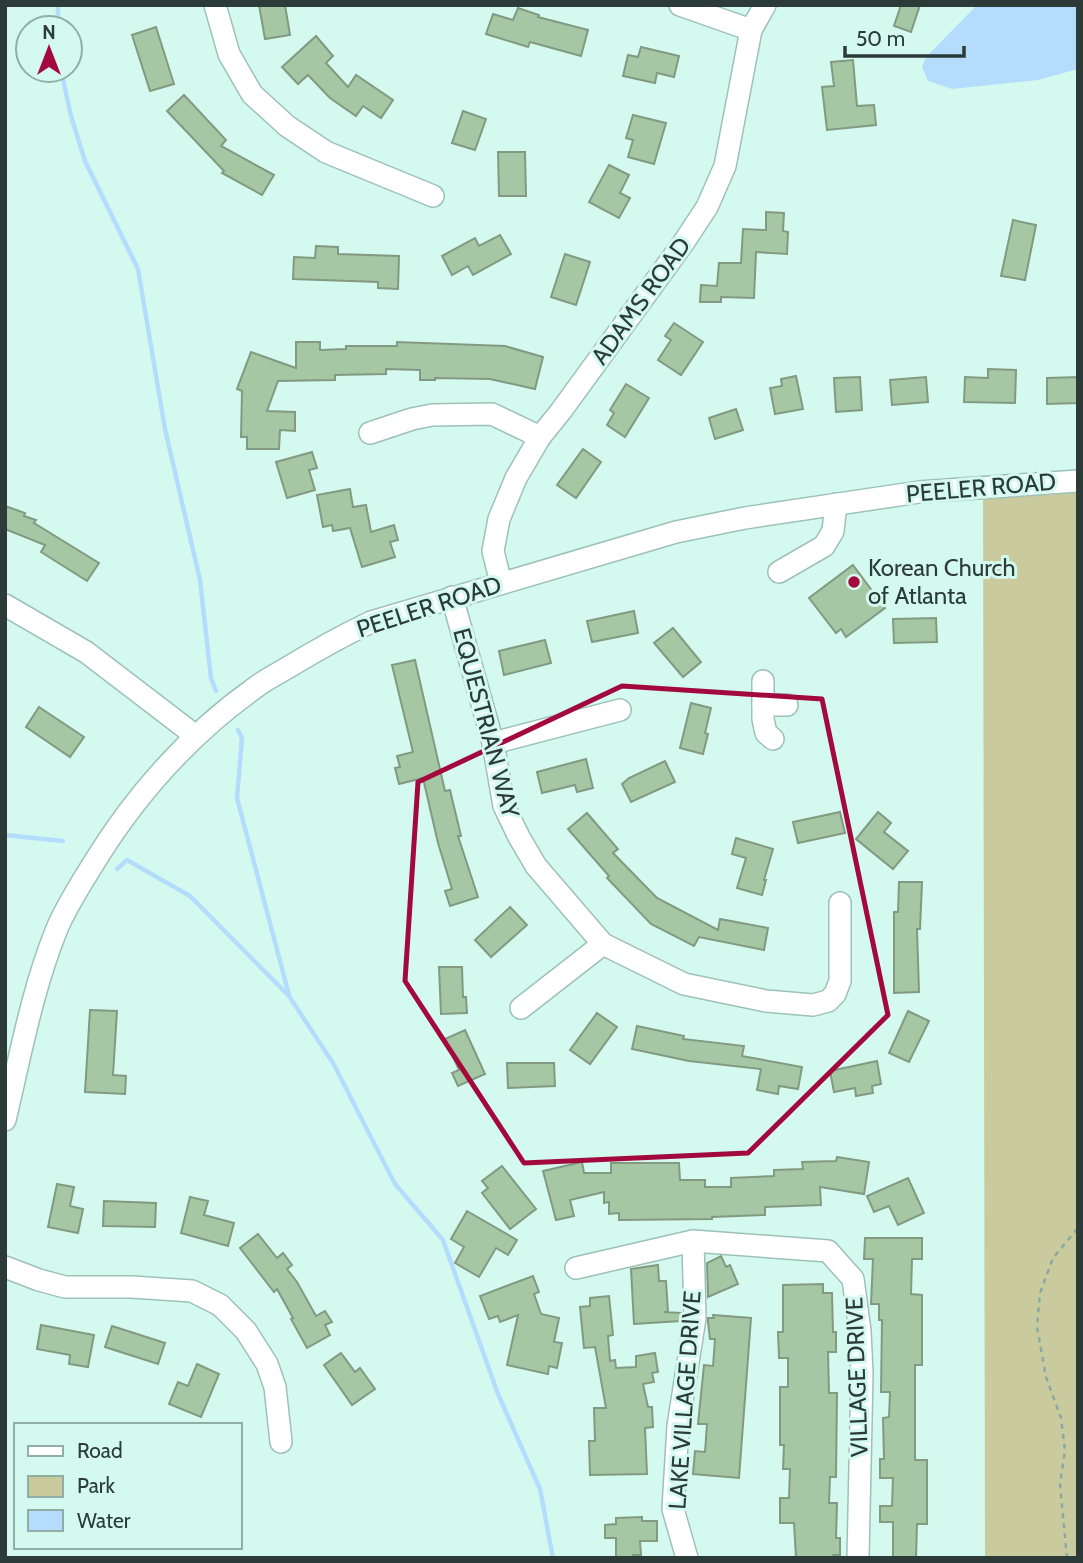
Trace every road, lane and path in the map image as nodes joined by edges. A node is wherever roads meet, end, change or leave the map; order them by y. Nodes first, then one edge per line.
1 (215, 5) edge
2 (680, 5) edge
3 (765, 5) edge
4 (751, 30) junction
5 (433, 196) dead end
6 (370, 433) dead end
7 (540, 437) junction
8 (1078, 481) edge
9 (836, 504) junction
10 (779, 572) dead end
11 (501, 583) junction
12 (452, 597) junction
13 (5, 605) edge
14 (763, 681) dead end
15 (763, 705) junction
16 (787, 705) dead end
17 (620, 709) dead end
18 (191, 739) junction
19 (773, 739) dead end
20 (493, 743) junction
21 (840, 903) dead end
22 (603, 944) junction
23 (521, 1008) dead end
24 (5, 1120) edge
25 (1078, 1228) edge
26 (693, 1241) junction
27 (5, 1267) edge
28 (576, 1268) dead end
29 (281, 1441) dead end
30 (687, 1558) edge
31 (858, 1558) edge
32 (1067, 1558) edge

1 - 5 street
2 - 4 street
3 - 4 street, ADAMS ROAD
4 - 7 street, ADAMS ROAD
6 - 7 street
7 - 11 street, ADAMS ROAD
8 - 9 street, PEELER ROAD
9 - 10 street
9 - 11 street, PEELER ROAD
11 - 12 street, PEELER ROAD
12 - 18 street, PEELER ROAD
12 - 20 street, EQUESTRIAN WAY
13 - 18 street
14 - 15 street
15 - 16 street
15 - 19 street
17 - 20 street
18 - 24 street, PEELER ROAD
20 - 22 street, EQUESTRIAN WAY
21 - 22 street, EQUESTRIAN WAY
22 - 23 street
25 - 32 path
26 - 28 street, VILLAGE DRIVE
26 - 30 street, LAKE VILLAGE DRIVE
26 - 31 street, VILLAGE DRIVE
27 - 29 street

